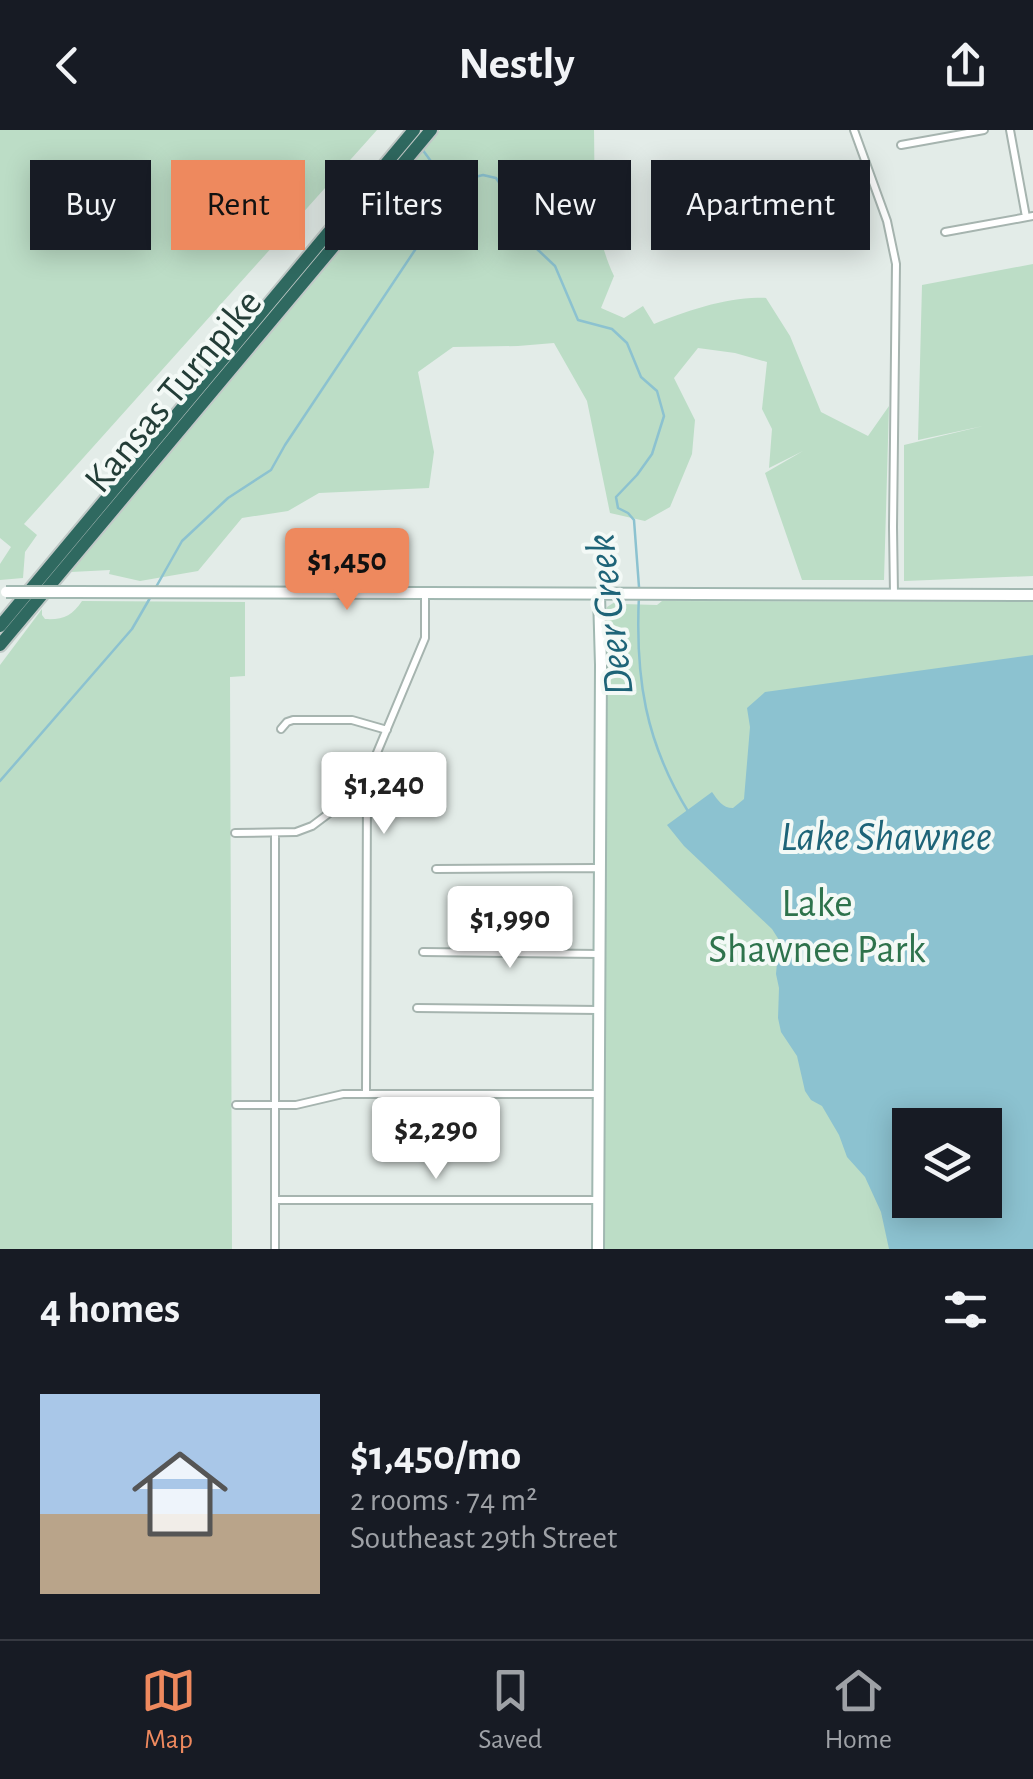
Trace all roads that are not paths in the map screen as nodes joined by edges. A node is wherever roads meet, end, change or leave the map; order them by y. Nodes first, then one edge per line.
1 (414, 130) edge
2 (854, 130) edge
3 (984, 130) edge
4 (1010, 130) edge
5 (430, 131) edge
6 (902, 144) dead end
7 (402, 153) junction
8 (1030, 217) edge
9 (945, 232) dead end
10 (3, 592) edge
11 (425, 593) junction
12 (599, 594) junction
13 (894, 594) junction
14 (1033, 595) edge
15 (0, 626) edge
16 (0, 645) edge
17 (281, 729) dead end
18 (387, 730) junction
19 (366, 804) junction
20 (441, 804) dead end
21 (235, 833) dead end
22 (275, 833) junction
23 (436, 869) dead end
24 (600, 873) junction
25 (423, 952) dead end
26 (598, 954) junction
27 (417, 1008) dead end
28 (598, 1010) junction
29 (366, 1094) junction
30 (598, 1094) junction
31 (236, 1106) dead end
32 (275, 1106) junction
33 (275, 1200) junction
34 (598, 1200) junction
35 (276, 1249) edge
36 (598, 1249) edge

1 - 7 highway, Kansas Turnpike
2 - 13 street
3 - 6 street
4 - 8 street
5 - 7 highway, Kansas Turnpike
7 - 15 highway, Kansas Turnpike
7 - 16 highway, Kansas Turnpike
8 - 9 street
10 - 11 main road, bridge
11 - 12 main road
11 - 18 street
12 - 13 main road
12 - 24 main road
13 - 14 main road
17 - 18 street
18 - 19 street
19 - 20 street
19 - 22 street
19 - 29 street
21 - 22 street
22 - 32 street
23 - 24 street
24 - 26 main road
25 - 26 street
26 - 28 main road
27 - 28 street
28 - 30 main road
29 - 30 street
29 - 32 street
30 - 34 main road
31 - 32 street
32 - 33 street
33 - 34 street
33 - 35 street
34 - 36 main road

